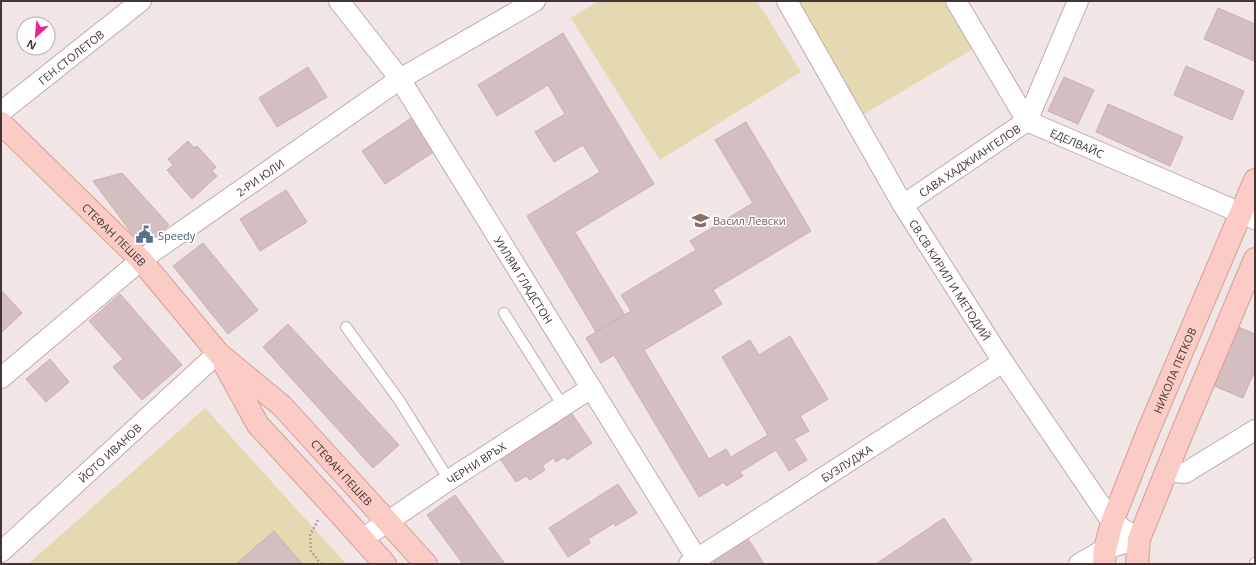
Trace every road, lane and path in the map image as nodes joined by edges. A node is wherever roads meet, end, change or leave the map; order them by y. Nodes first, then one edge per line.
1 (141, 1) edge
2 (339, 1) edge
3 (536, 1) edge
4 (787, 1) edge
5 (956, 1) edge
6 (1078, 1) edge
7 (400, 79) junction
8 (1, 112) edge
9 (1027, 121) junction
10 (1, 123) edge
11 (1255, 180) edge
12 (903, 205) junction
13 (1248, 216) edge
14 (1255, 259) edge
15 (141, 260) junction
16 (504, 313) dead end
17 (346, 327) dead end
18 (218, 353) junction
19 (1003, 362) junction
20 (1, 378) edge
21 (591, 388) junction
22 (563, 406) junction
23 (1255, 430) edge
24 (1167, 471) junction
25 (449, 480) junction
26 (332, 505) junction
27 (387, 521) junction
28 (1112, 522) junction
29 (362, 539) junction
30 (1139, 539) junction
31 (1, 552) edge
32 (1105, 556) edge
33 (695, 562) edge
34 (321, 564) edge
35 (385, 564) edge
36 (426, 564) edge
37 (1079, 564) edge
38 (1137, 564) edge

1 - 8 street, ГЕН.СТОЛЕТОВ
2 - 7 street, УИЛЯМ ГЛАДСТОН
3 - 7 street, 2-РИ ЮЛИ
4 - 12 street, СВ.СВ.КИРИЛ И МЕТОДИЙ
5 - 9 street
6 - 9 street, САВА ХАДЖИАНГЕЛОВ
7 - 15 street, 2-РИ ЮЛИ
7 - 21 street, УИЛЯМ ГЛАДСТОН
9 - 12 street, САВА ХАДЖИАНГЕЛОВ
9 - 13 street, ЕДЕЛВАЙС
10 - 15 street, СТЕФАН ПЕШЕВ
11 - 13 street, НИКОЛА ПЕТКОВ
12 - 19 street, СВ.СВ.КИРИЛ И МЕТОДИЙ
13 - 28 street, НИКОЛА ПЕТКОВ
14 - 24 street
15 - 18 street, СТЕФАН ПЕШЕВ
15 - 20 street, 2-РИ ЮЛИ
16 - 22 lane
17 - 25 lane
18 - 26 street, СТЕФАН ПЕШЕВ
18 - 27 street, СТЕФАН ПЕШЕВ
18 - 31 street, ЙОТО ИВАНОВ
19 - 28 street, СВ.СВ.КИРИЛ И МЕТОДИЙ
19 - 33 street, БУЗЛУДЖА
21 - 22 street, ЧЕРНИ ВРЪХ
21 - 33 street, УИЛЯМ ГЛАДСТОН
22 - 25 street, ЧЕРНИ ВРЪХ
23 - 24 street
24 - 30 street
25 - 27 street, ЧЕРНИ ВРЪХ
26 - 29 street, СТЕФАН ПЕШЕВ
26 - 34 path
27 - 29 street, ЧЕРНИ ВРЪХ
27 - 36 street, СТЕФАН ПЕШЕВ
28 - 30 street, СВ.СВ.КИРИЛ И МЕТОДИЙ
28 - 32 street, НИКОЛА ПЕТКОВ
29 - 35 street, СТЕФАН ПЕШЕВ
30 - 32 street
30 - 38 street
32 - 37 street

